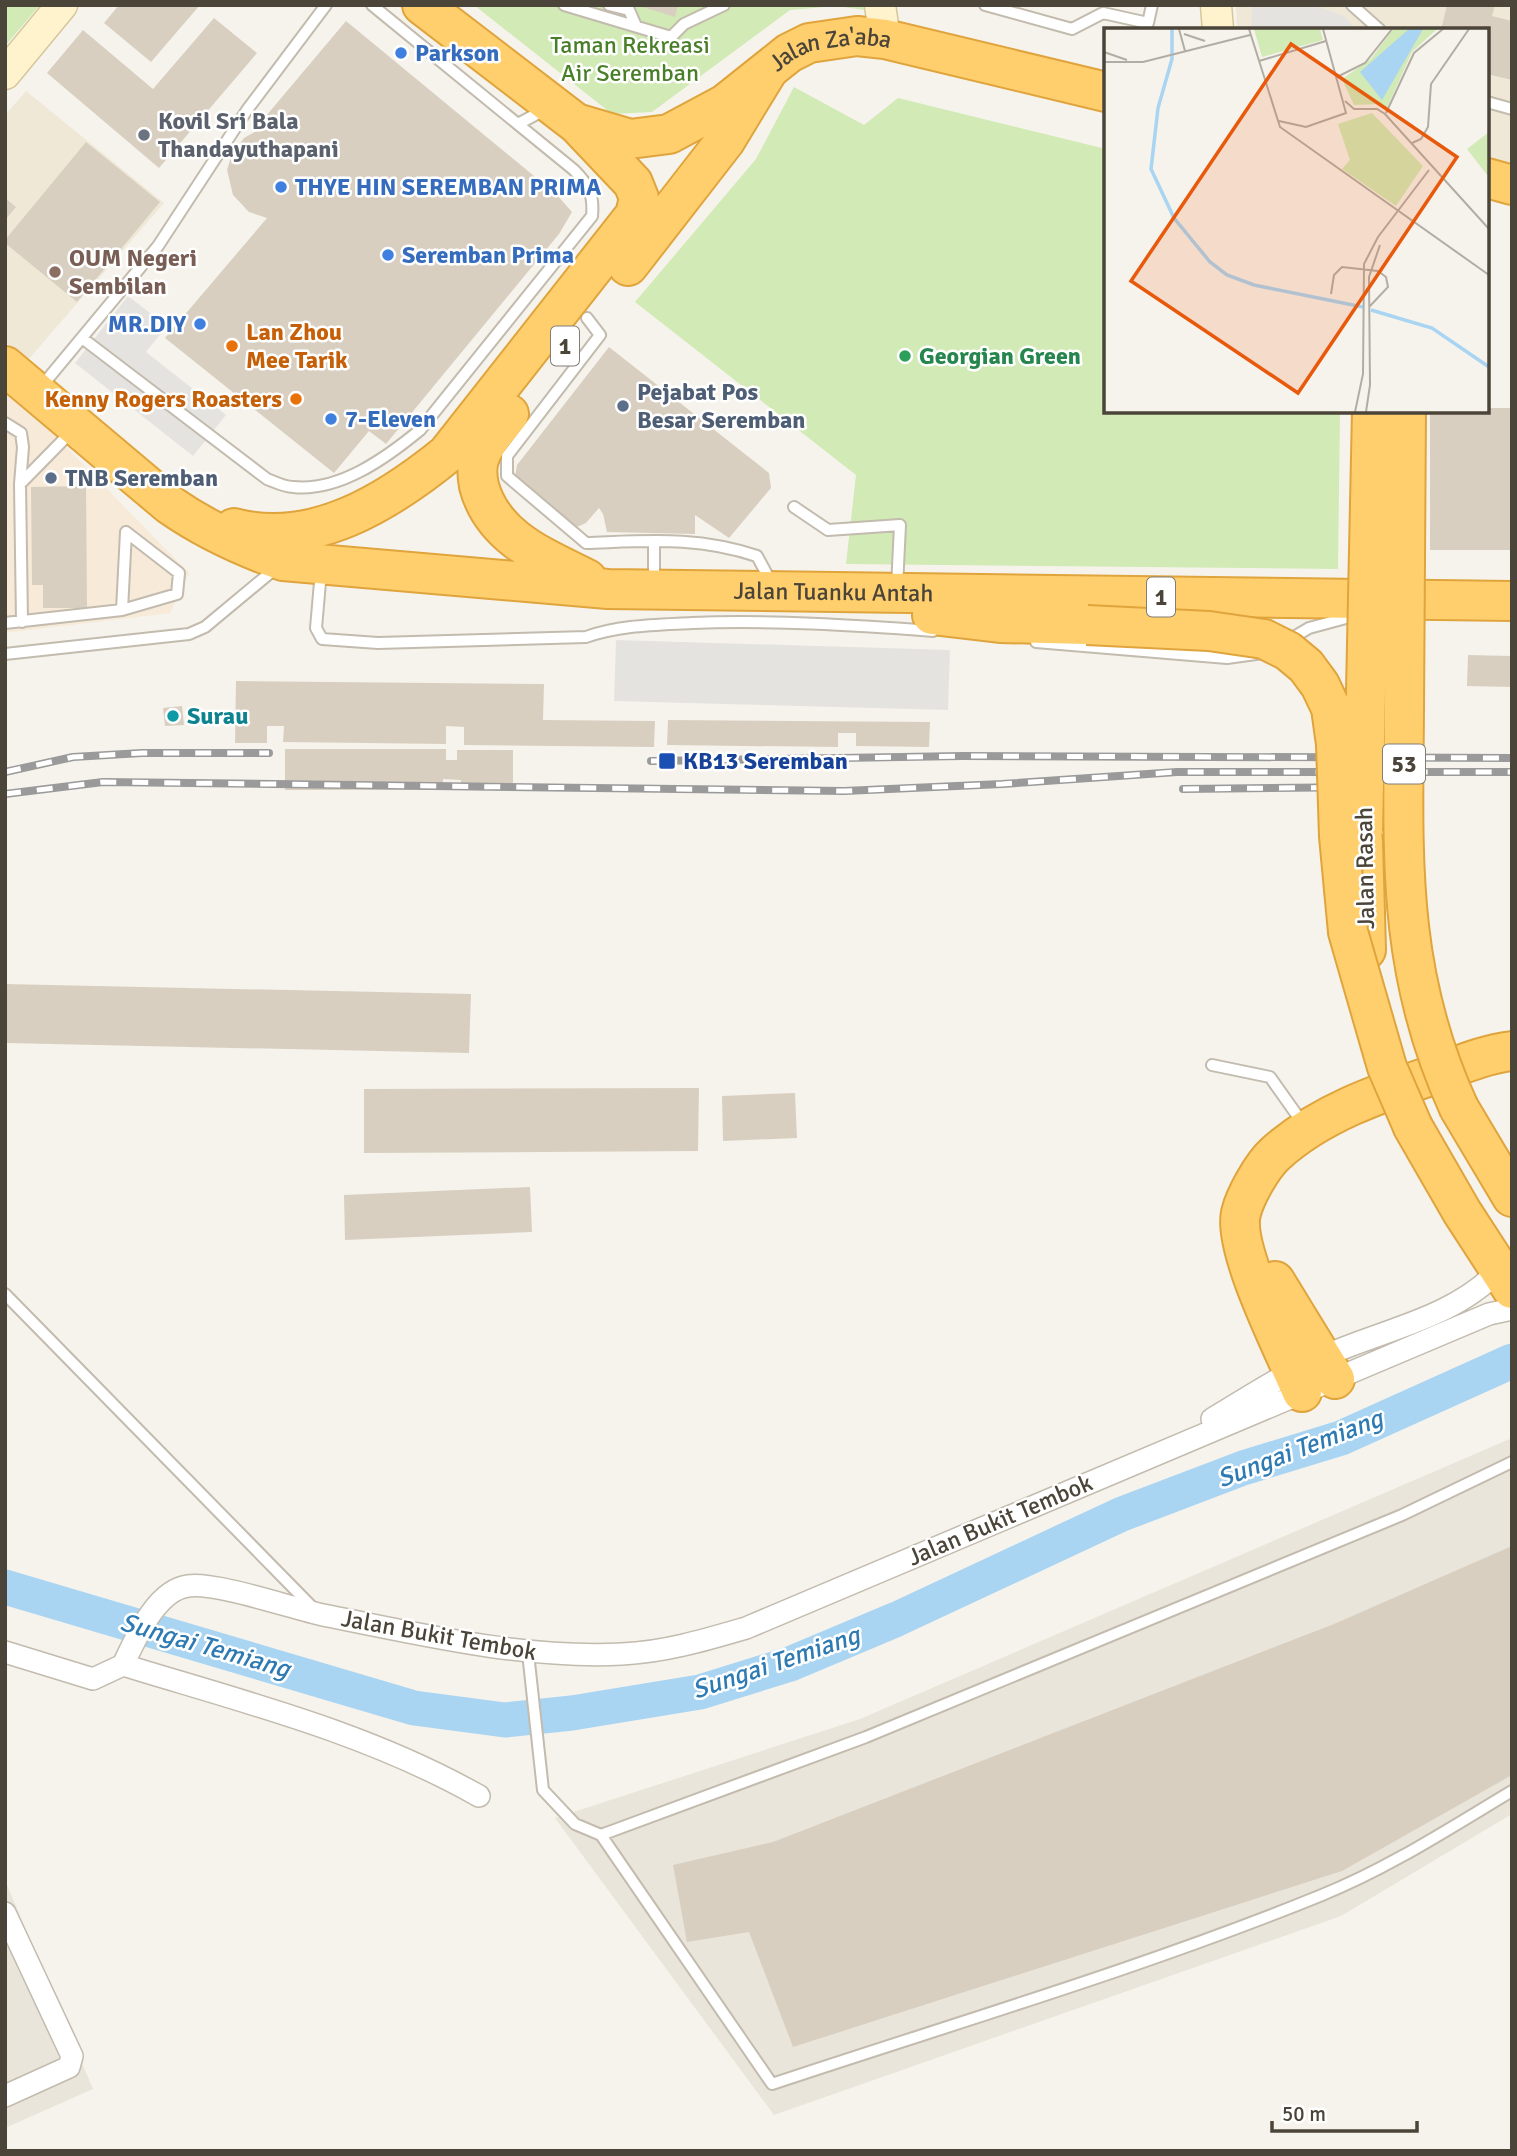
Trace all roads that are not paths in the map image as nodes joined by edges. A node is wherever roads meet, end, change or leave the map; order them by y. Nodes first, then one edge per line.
1 (62, 5) edge
2 (326, 5) edge
3 (372, 5) edge
4 (564, 5) edge
5 (609, 5) edge
6 (724, 5) edge
7 (985, 5) edge
8 (1152, 5) edge
9 (1216, 5) edge
10 (1352, 5) edge
11 (426, 7) edge
12 (883, 22) edge
13 (636, 26) junction
14 (1218, 28) edge
15 (1378, 28) edge
16 (767, 72) junction
17 (5, 74) edge
18 (1104, 91) edge
19 (1489, 103) edge
20 (1512, 109) edge
21 (565, 114) junction
22 (518, 124) junction
23 (1489, 179) edge
24 (1512, 185) edge
25 (1489, 202) edge
26 (1512, 207) edge
27 (587, 318) junction
28 (82, 338) junction
29 (5, 366) edge
30 (36, 393) junction
31 (1372, 413) edge
32 (1406, 413) edge
33 (5, 423) edge
34 (76, 426) junction
35 (20, 484) junction
36 (170, 505) junction
37 (794, 507) dead end
38 (654, 541) junction
39 (283, 561) junction
40 (322, 565) junction
41 (654, 588) junction
42 (608, 589) junction
43 (785, 591) junction
44 (896, 593) junction
45 (1426, 601) junction
46 (1512, 601) edge
47 (122, 610) junction
48 (5, 622) edge
49 (22, 622) junction
50 (942, 632) dead end
51 (1024, 641) dead end
52 (5, 654) edge
53 (1369, 1008) junction
54 (1512, 1051) edge
55 (1212, 1065) dead end
56 (1464, 1117) junction
57 (1308, 1130) junction
58 (1512, 1168) edge
59 (1512, 1197) edge
60 (1505, 1280) edge
61 (5, 1294) edge
62 (1512, 1309) edge
63 (1313, 1375) junction
64 (1512, 1462) edge
65 (320, 1614) junction
66 (5, 1652) edge
67 (528, 1653) junction
68 (123, 1665) junction
69 (1512, 1791) edge
70 (479, 1796) dead end
71 (601, 1835) junction
72 (5, 1913) edge
73 (5, 2096) edge

1 - 17 street
2 - 28 lane
3 - 22 lane
4 - 13 lane
5 - 13 lane
6 - 13 lane
7 - 8 lane
9 - 14 street
10 - 15 lane
11 - 21 highway, 1
12 - 16 highway, Jalan Za'aba / 1
12 - 18 highway, Jalan Za'aba / 1
16 - 21 highway, Jalan Za'aba / 1
16 - 27 highway, 1
19 - 20 lane
21 - 22 lane
21 - 36 highway, 1
22 - 28 lane
23 - 24 highway
25 - 26 highway
27 - 38 lane
27 - 42 highway, 1
28 - 30 lane
29 - 30 highway, 1
30 - 34 highway, 1
31 - 53 highway, Jalan Rasah / 53, bridge
32 - 56 highway, Jalan Rasah / 53, bridge
33 - 35 lane
34 - 35 lane
34 - 36 highway, 1
35 - 49 lane
36 - 39 highway, Jalan Tuanku Antah / 1
37 - 44 lane
38 - 41 lane
38 - 43 lane
39 - 40 highway, Jalan Tuanku Antah / 1
39 - 52 lane
40 - 42 highway, Jalan Tuanku Antah / 1
40 - 50 lane
41 - 42 highway, Jalan Tuanku Antah / 1
41 - 43 highway, Jalan Tuanku Antah / 1
43 - 44 highway, Jalan Tuanku Antah / 1
43 - 53 highway, bridge
44 - 45 highway, Jalan Tuanku Antah / 1
45 - 46 highway, Jalan Tuanku Antah / 1
45 - 51 lane
47 - 47 lane
47 - 49 lane
48 - 49 lane
53 - 60 highway, Jalan Rasah / 53, bridge
54 - 57 highway
55 - 57 lane
56 - 58 highway
56 - 59 highway, Jalan Rasah / 53
57 - 63 highway
60 - 63 street, Jalan Bukit Tembok
61 - 65 lane
62 - 63 street, Jalan Bukit Tembok
63 - 67 street, Jalan Bukit Tembok
64 - 71 lane
65 - 67 street, Jalan Bukit Tembok
65 - 68 street, Jalan Bukit Tembok
66 - 68 street
67 - 71 lane
68 - 70 street
69 - 71 lane
72 - 73 street

